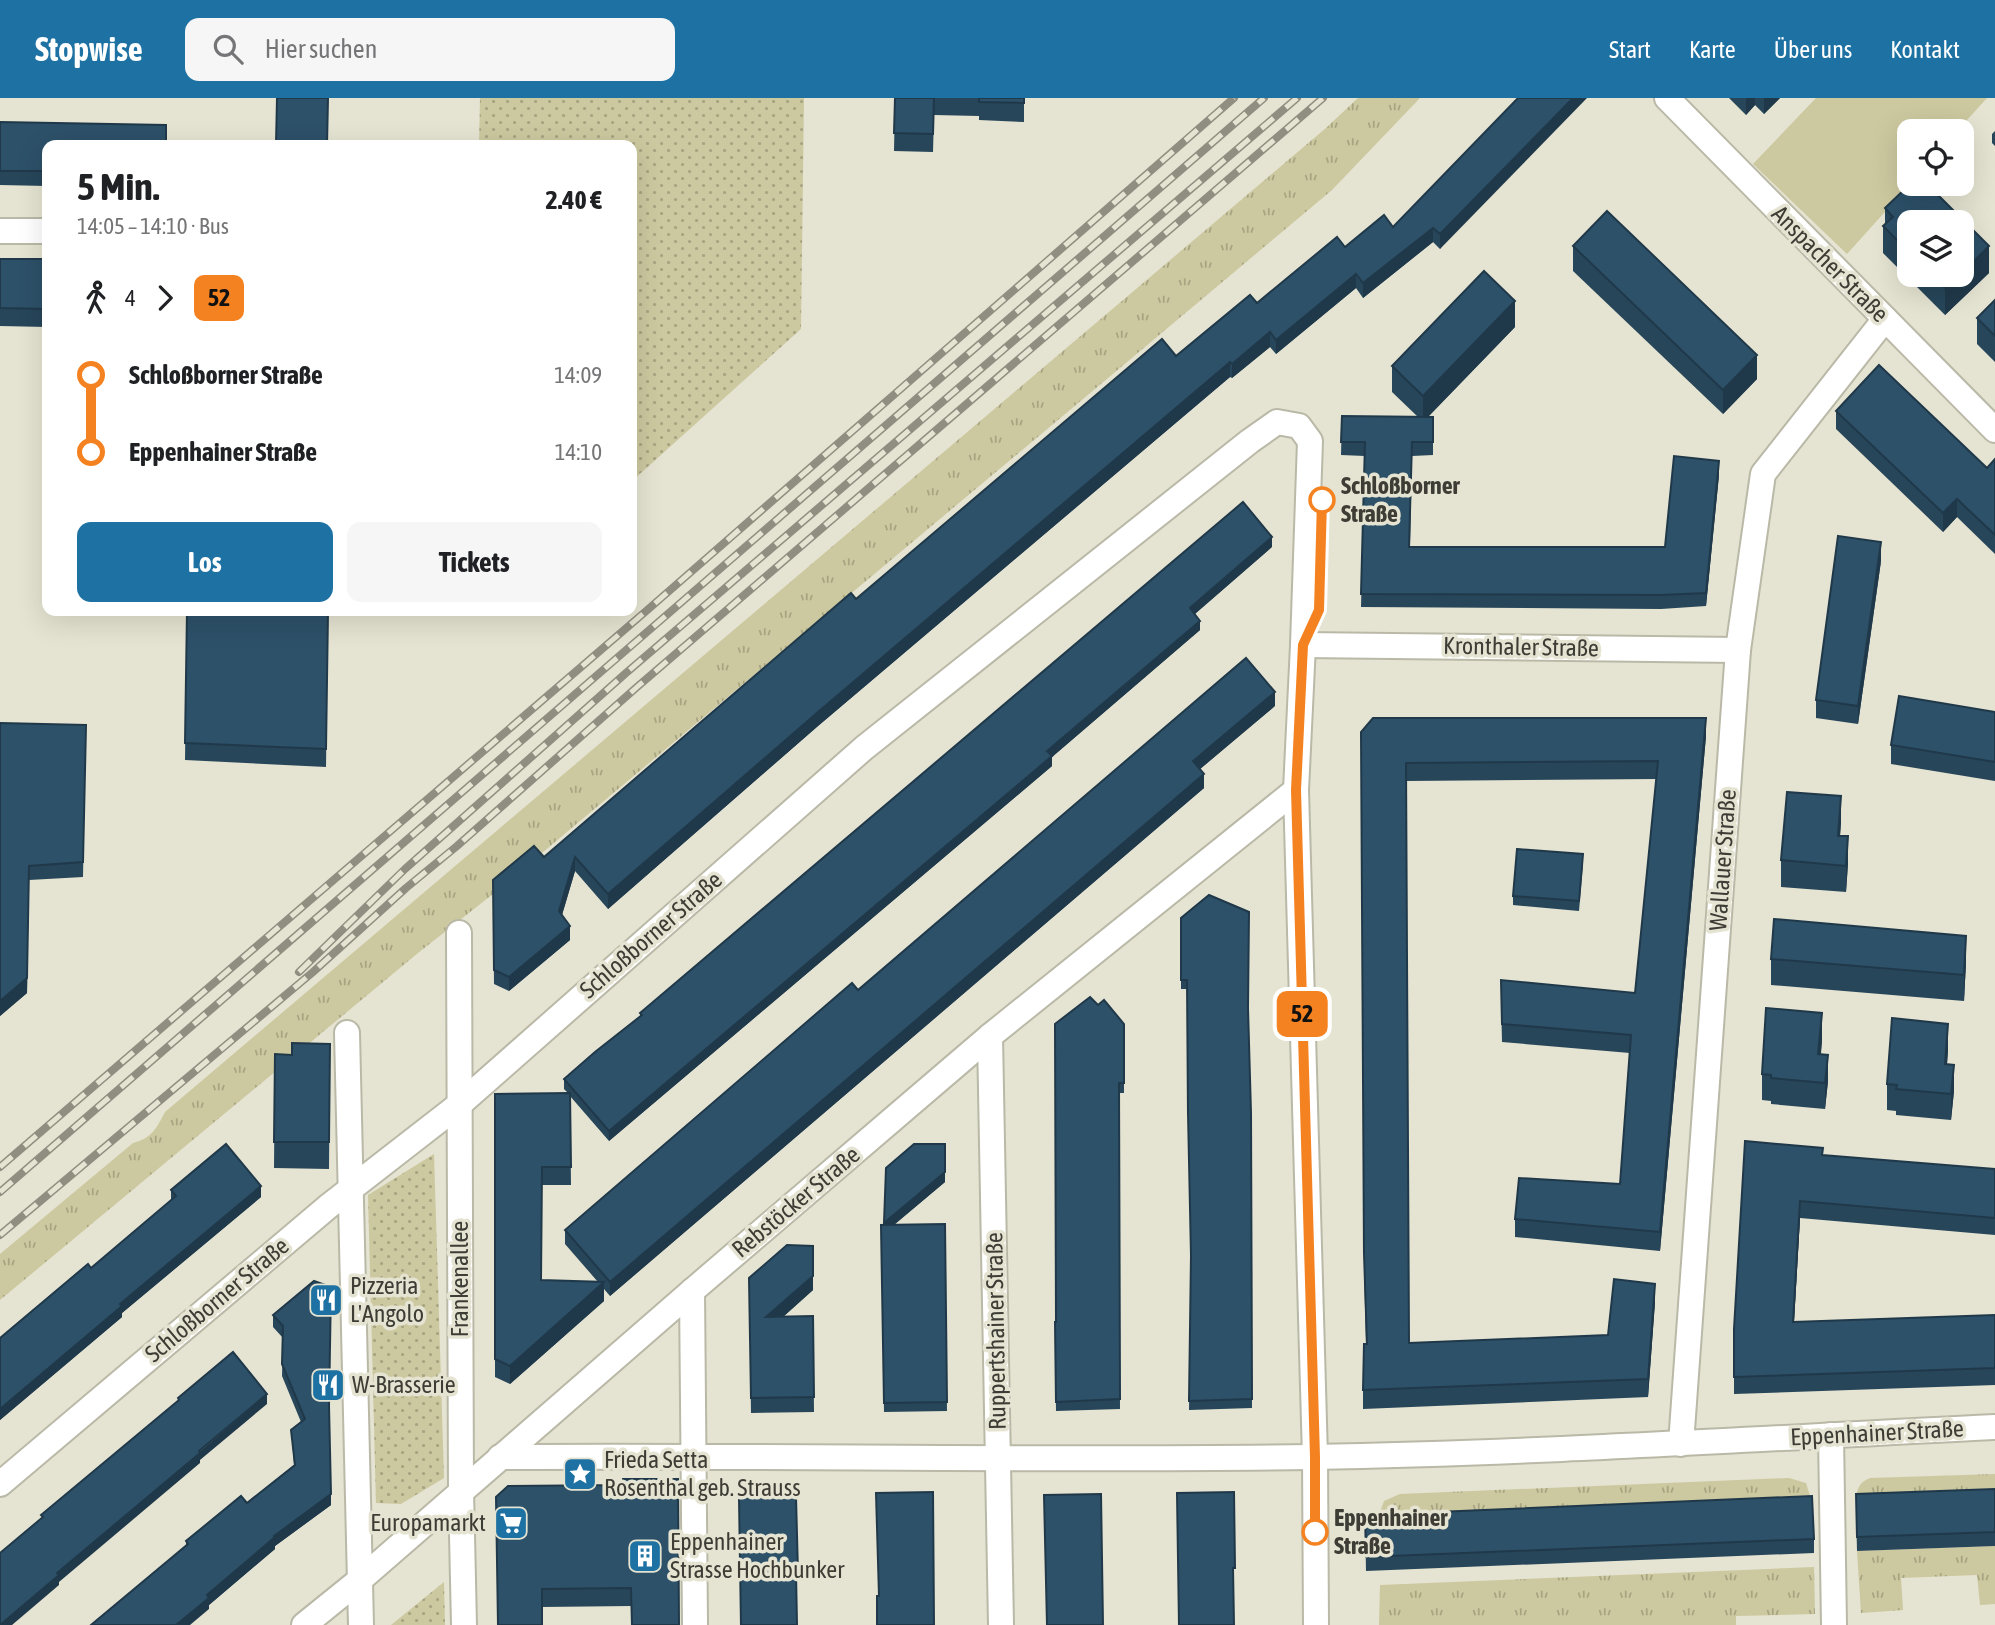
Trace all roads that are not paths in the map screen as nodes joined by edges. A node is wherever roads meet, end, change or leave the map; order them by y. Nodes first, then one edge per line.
1 (1667, 98) edge
2 (0, 231) edge
3 (42, 232) edge
4 (1885, 319) junction
5 (1995, 430) edge
6 (1303, 645) junction
7 (1738, 650) junction
8 (1296, 790) junction
9 (459, 933) dead end
10 (347, 1033) dead end
11 (990, 1036) junction
12 (460, 1104) junction
13 (351, 1188) junction
14 (692, 1291) junction
15 (1995, 1427) edge
16 (1831, 1435) junction
17 (1681, 1444) junction
18 (693, 1455) junction
19 (500, 1457) junction
20 (1315, 1457) junction
21 (998, 1459) junction
22 (0, 1484) edge
23 (461, 1490) junction
24 (361, 1579) junction
25 (304, 1625) edge
26 (361, 1625) edge
27 (464, 1625) edge
28 (695, 1625) edge
29 (1001, 1625) edge
30 (1316, 1625) edge
31 (1834, 1625) edge

1 - 4 street, Anspacher Straße
2 - 3 street
4 - 5 street, Anspacher Straße
4 - 7 street, Wallauer Straße
6 - 7 street, Kronthaler Straße
6 - 8 street
6 - 12 street, Schloßborner Straße
7 - 17 street, Wallauer Straße
8 - 11 street, Rebstöcker Straße
8 - 20 street
9 - 12 street, Frankenallee
10 - 13 street
11 - 14 street, Rebstöcker Straße
11 - 21 street, Ruppertshainer Straße
12 - 13 street, Schloßborner Straße
12 - 23 street, Frankenallee
13 - 22 street, Schloßborner Straße
13 - 24 street
14 - 18 street
14 - 19 street, Rebstöcker Straße
15 - 16 street, Eppenhainer Straße
16 - 17 street, Eppenhainer Straße
16 - 31 street
17 - 20 street, Eppenhainer Straße
18 - 19 street, Eppenhainer Straße
18 - 21 street, Eppenhainer Straße
18 - 28 street
19 - 23 street, Rebstöcker Straße
20 - 21 street, Eppenhainer Straße
20 - 30 street
21 - 29 street, Ruppertshainer Straße
23 - 24 street, Rebstöcker Straße
23 - 27 street, Frankenallee
24 - 25 street, Rebstöcker Straße
24 - 26 street

